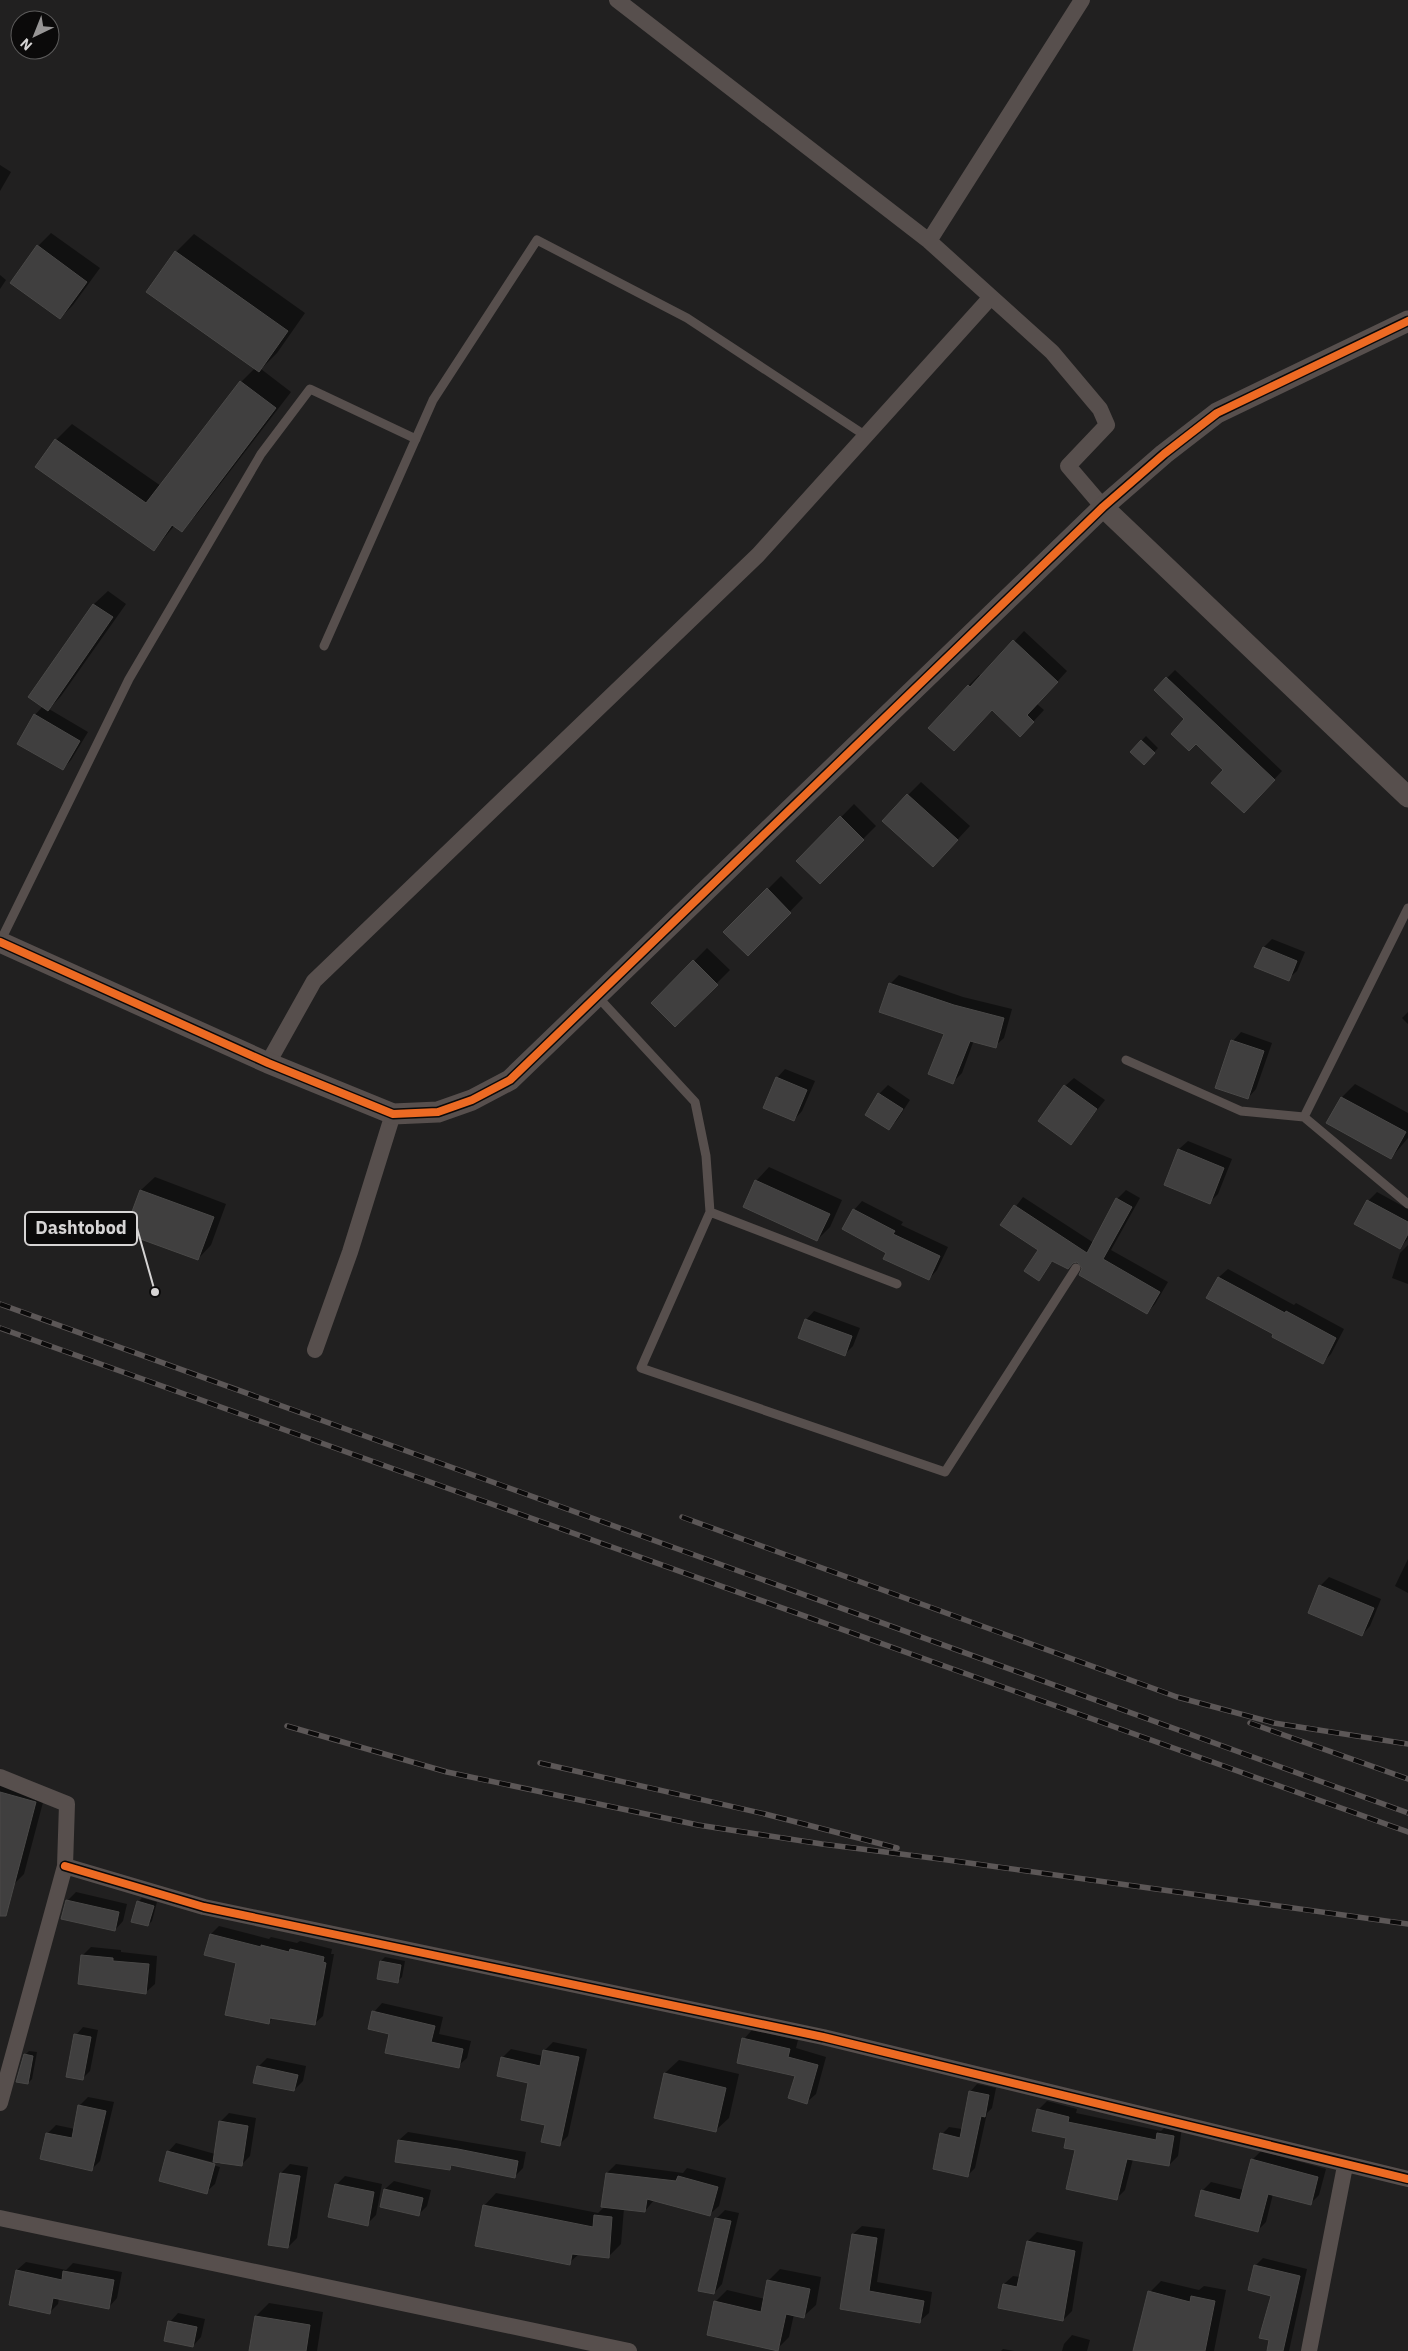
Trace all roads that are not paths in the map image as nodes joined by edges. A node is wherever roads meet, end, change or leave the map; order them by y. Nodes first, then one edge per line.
1 (617, 0) edge
2 (1082, 0) edge
3 (930, 242) junction
4 (991, 297) junction
5 (1408, 321) edge
6 (866, 436) junction
7 (416, 439) junction
8 (1103, 507) junction
9 (324, 646) dead end
10 (1408, 797) edge
11 (1408, 908) edge
12 (0, 942) edge
13 (597, 996) junction
14 (1126, 1060) dead end
15 (268, 1063) junction
16 (393, 1114) junction
17 (1304, 1117) junction
18 (1408, 1204) edge
19 (710, 1212) junction
20 (1076, 1268) dead end
21 (897, 1284) dead end
22 (315, 1350) dead end
23 (0, 1777) edge
24 (65, 1866) junction
25 (0, 2103) edge
26 (1345, 2166) junction
27 (1408, 2179) edge
28 (0, 2218) edge
29 (630, 2351) edge
30 (1309, 2351) edge

1 - 3 street
2 - 3 street
3 - 4 street
4 - 6 street
4 - 8 street
5 - 8 street
6 - 7 lane
6 - 15 street
7 - 9 lane
7 - 12 lane
8 - 10 street
8 - 13 street
11 - 17 lane
12 - 15 street
13 - 16 street
13 - 19 lane
14 - 17 lane
15 - 16 street
16 - 22 street
17 - 18 lane
19 - 20 lane
19 - 21 lane
23 - 24 street
24 - 25 street
24 - 26 street
26 - 27 street
26 - 30 street
28 - 29 street

